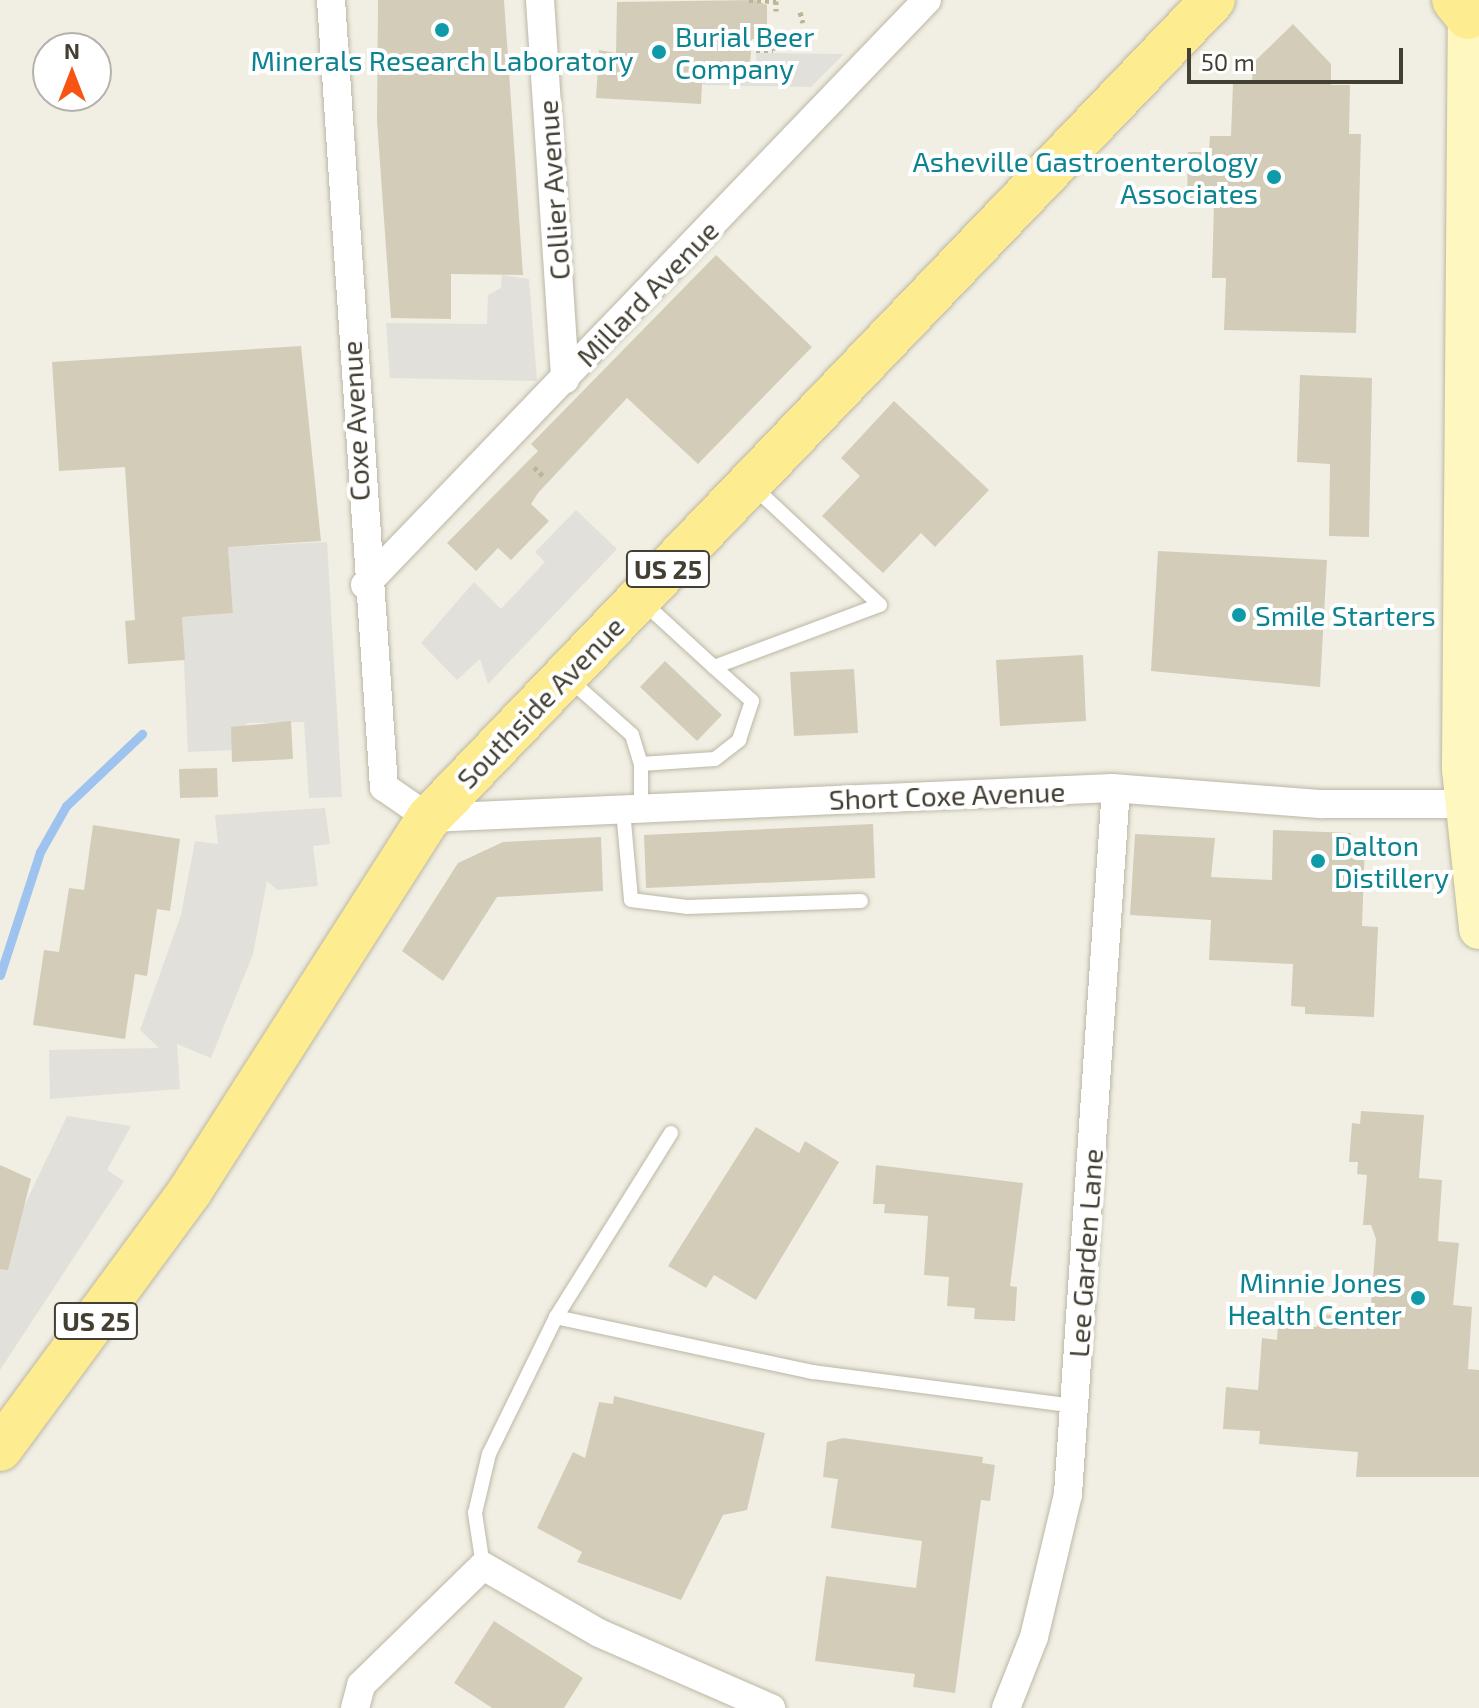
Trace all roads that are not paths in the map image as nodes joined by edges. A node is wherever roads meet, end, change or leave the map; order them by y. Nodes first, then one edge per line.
1 (331, 0) edge
2 (540, 0) edge
3 (927, 0) edge
4 (1213, 0) edge
5 (1463, 6) edge
6 (1472, 168) edge
7 (1471, 262) edge
8 (1471, 317) edge
9 (565, 379) junction
10 (1470, 430) edge
11 (750, 483) junction
12 (365, 585) junction
13 (639, 598) junction
14 (714, 667) junction
15 (565, 676) junction
16 (641, 764) junction
17 (1116, 789) junction
18 (1464, 804) junction
19 (632, 809) junction
20 (429, 818) junction
21 (861, 901) dead end
22 (1479, 929) edge
23 (671, 1133) dead end
24 (556, 1317) junction
25 (1075, 1406) junction
26 (0, 1449) edge
27 (483, 1566) junction
28 (355, 1708) edge
29 (771, 1708) edge
30 (1006, 1708) edge

1 - 12 street, Coxe Avenue
2 - 9 street, Collier Avenue
3 - 9 street, Millard Avenue
4 - 11 main road, Southside Avenue / US 25
5 - 6 main road
6 - 7 main road
7 - 8 main road
8 - 10 main road
9 - 12 street, Millard Avenue
10 - 18 main road
11 - 13 main road, Southside Avenue / US 25
11 - 14 lane
12 - 20 street, Coxe Avenue
13 - 14 lane
13 - 15 main road, Southside Avenue / US 25
14 - 16 lane
15 - 16 lane
15 - 20 main road, Southside Avenue / US 25
16 - 19 lane
17 - 18 street, Short Coxe Avenue
17 - 19 street, Short Coxe Avenue
17 - 25 street, Lee Garden Lane
18 - 22 main road
19 - 20 street, Short Coxe Avenue
19 - 21 lane
20 - 26 main road, Southside Avenue / US 25
23 - 24 lane
24 - 25 lane
24 - 27 lane
25 - 30 street, Lee Garden Lane
27 - 28 street
27 - 29 street

